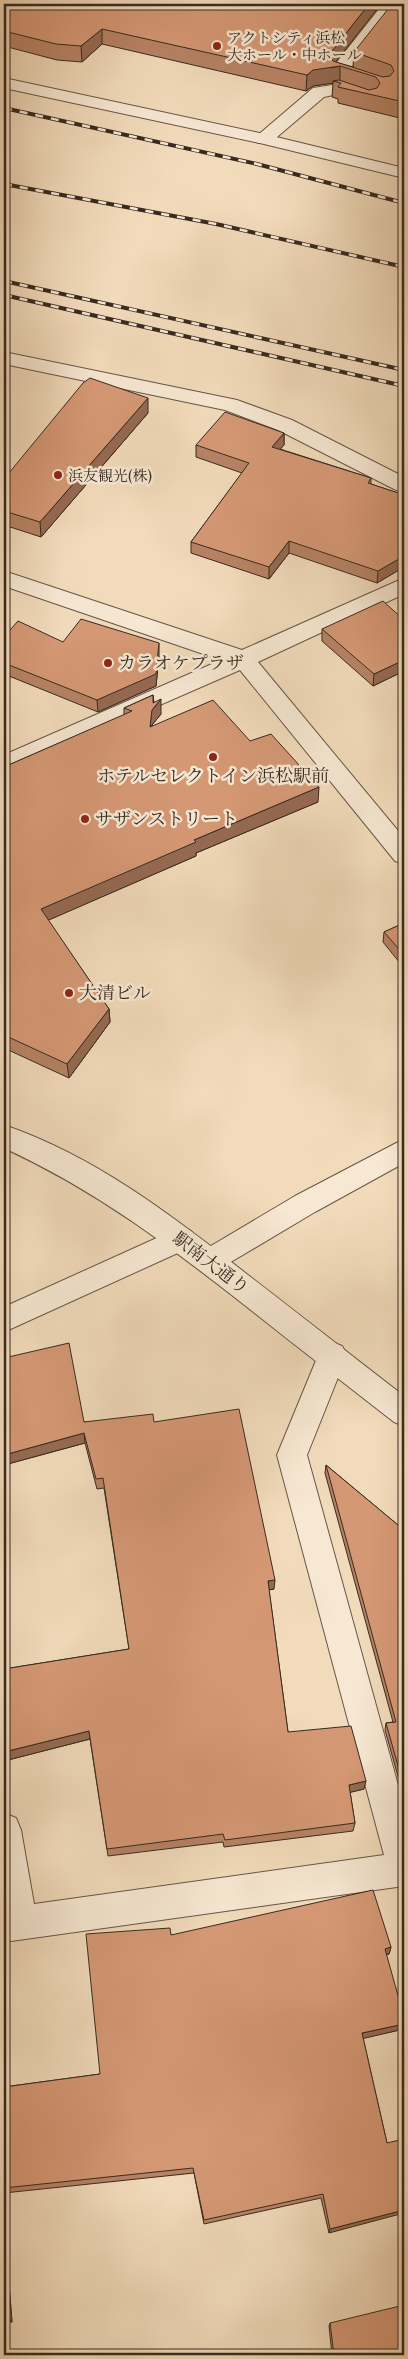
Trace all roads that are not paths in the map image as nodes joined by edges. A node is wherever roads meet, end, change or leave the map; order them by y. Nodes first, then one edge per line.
1 (392, 4) edge
2 (4, 82) edge
3 (264, 138) junction
4 (404, 173) edge
5 (4, 358) edge
6 (404, 485) edge
7 (4, 578) edge
8 (402, 589) edge
9 (243, 659) junction
10 (4, 765) edge
11 (404, 855) edge
12 (4, 1136) edge
13 (404, 1150) edge
14 (181, 1239) junction
15 (209, 1261) junction
16 (4, 1320) edge
17 (332, 1356) junction
18 (404, 1413) edge
19 (4, 1830) edge
20 (404, 1868) edge
21 (12, 1924) edge

1 - 3 street
2 - 3 street
3 - 4 street
5 - 6 street
7 - 9 street
8 - 9 street
9 - 10 street
9 - 11 street
12 - 14 street, 駅南大通り
13 - 15 street
14 - 15 street, 駅南大通り
14 - 16 street
15 - 17 street, 駅南大通り
17 - 18 street, 駅南大通り
17 - 20 street
19 - 21 street
20 - 21 street

